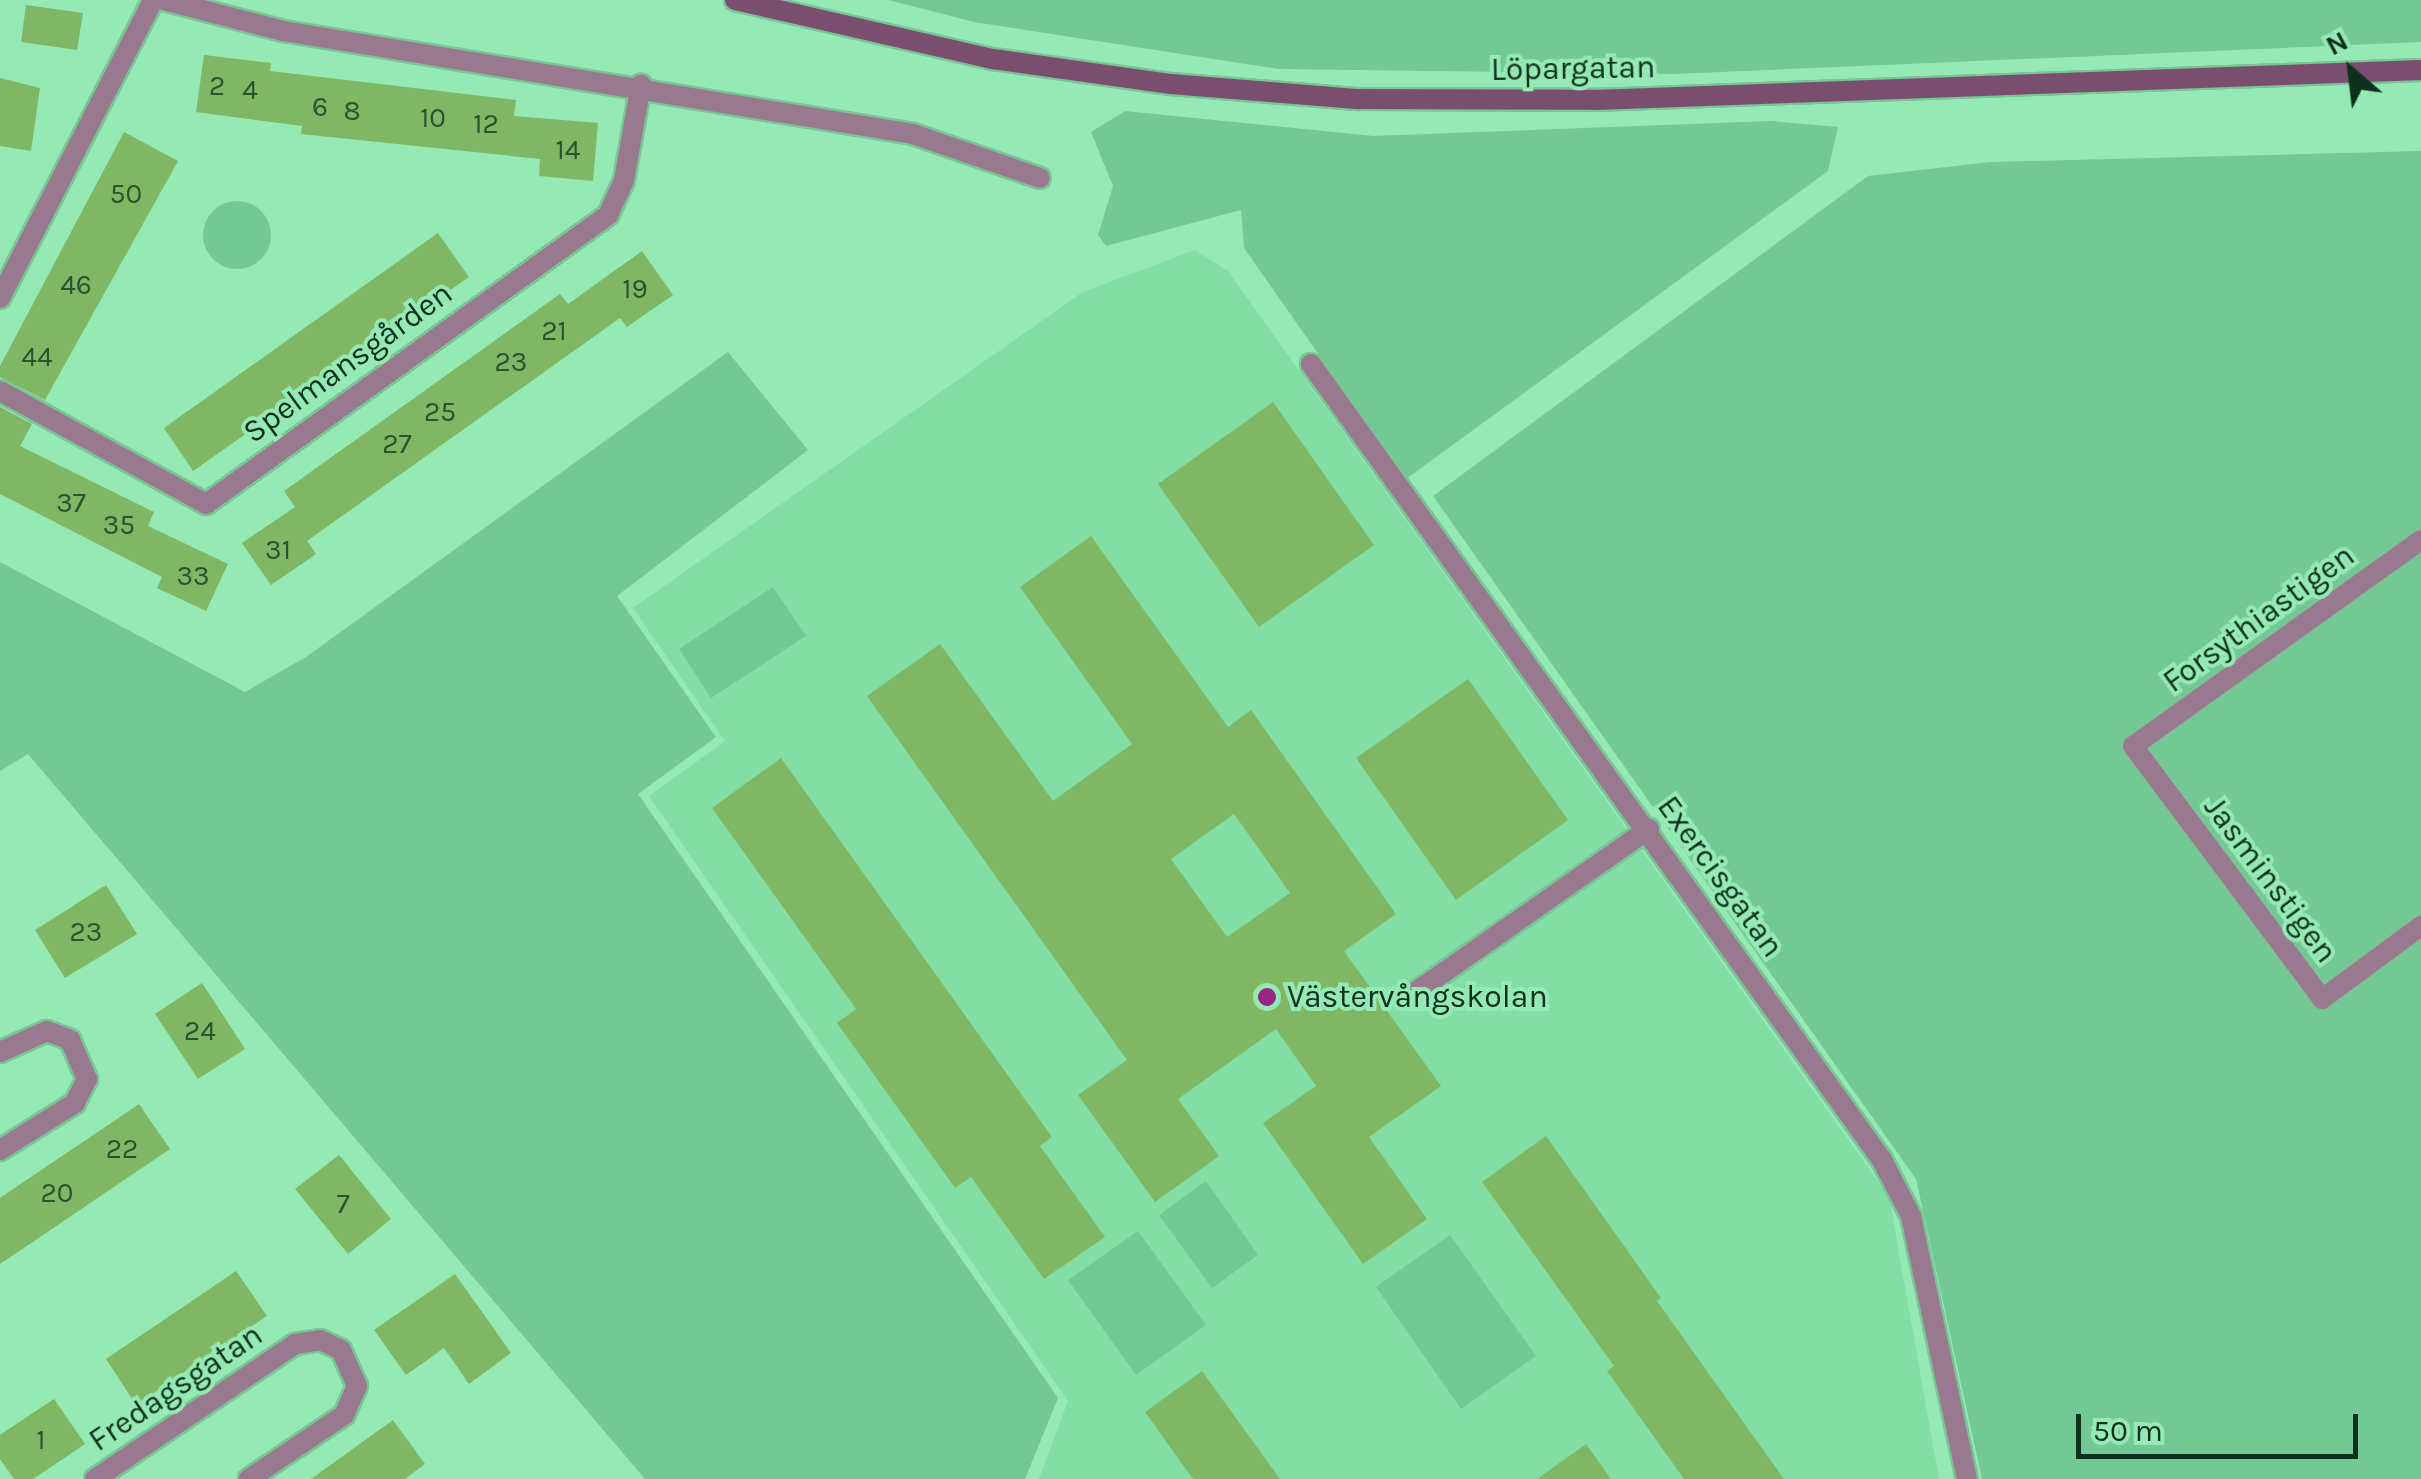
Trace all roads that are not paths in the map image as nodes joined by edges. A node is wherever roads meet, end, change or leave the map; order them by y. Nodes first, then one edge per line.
1 (153, 0) edge
2 (164, 0) edge
3 (735, 0) edge
4 (2421, 70) edge
5 (642, 85) junction
6 (1040, 178) dead end
7 (0, 298) edge
8 (1311, 364) dead end
9 (0, 391) edge
10 (2421, 540) edge
11 (2133, 746) joint
12 (1648, 830) junction
13 (2421, 926) edge
14 (1413, 994) dead end
15 (0, 1052) edge
16 (0, 1150) edge
17 (95, 1479) edge
18 (248, 1479) edge
19 (1967, 1479) edge

1 - 7 street
2 - 5 street
3 - 4 street, Löpargatan
5 - 6 street
5 - 9 street, Spelmansgården
8 - 12 street, Exercisgatan
10 - 11 street, Forsythiastigen
11 - 13 street, Jasminstigen
12 - 14 street
12 - 19 street, Exercisgatan
15 - 16 street
17 - 18 street, Fredagsgatan

